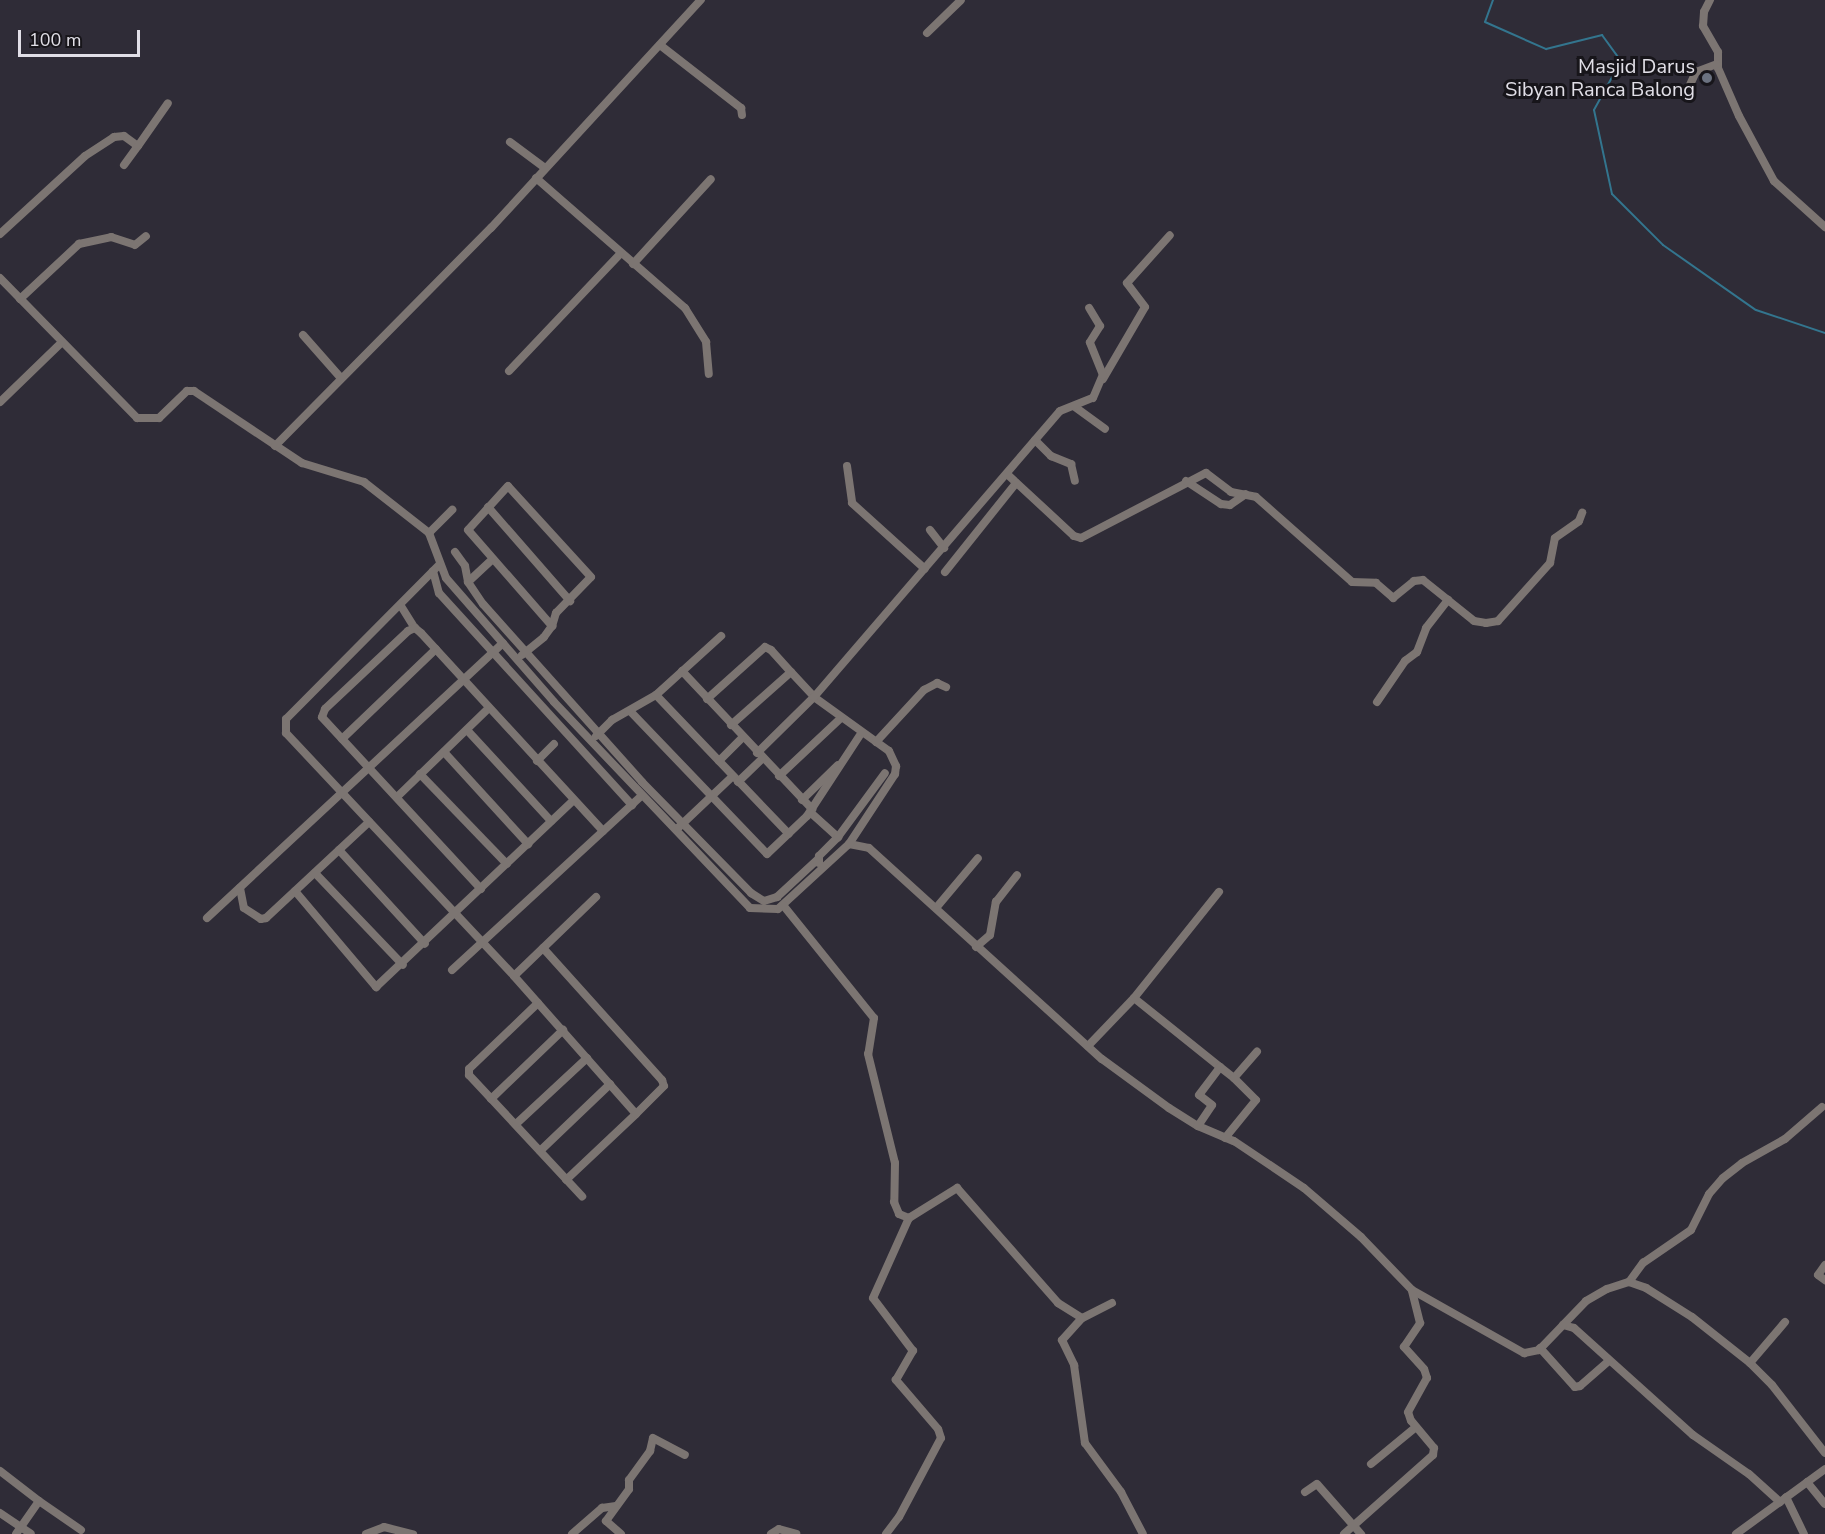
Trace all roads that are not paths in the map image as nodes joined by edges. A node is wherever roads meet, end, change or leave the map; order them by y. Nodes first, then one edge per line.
1 (701, 0) edge
2 (961, 0) edge
3 (1710, 0) edge
4 (927, 33) dead end
5 (660, 45) junction
6 (1717, 64) junction
7 (1688, 89) dead end
8 (168, 103) dead end
9 (742, 115) dead end
10 (510, 142) dead end
11 (138, 146) junction
12 (124, 165) dead end
13 (545, 168) junction
14 (536, 178) junction
15 (711, 179) dead end
16 (1825, 227) edge
17 (0, 234) edge
18 (1170, 235) dead end
19 (146, 236) dead end
20 (620, 254) junction
21 (633, 264) junction
22 (0, 278) edge
23 (20, 299) junction
24 (1089, 308) dead end
25 (303, 335) dead end
26 (61, 343) junction
27 (509, 371) dead end
28 (709, 374) dead end
29 (340, 376) junction
30 (1101, 382) junction
31 (0, 402) edge
32 (1075, 407) junction
33 (1105, 429) dead end
34 (1035, 440) junction
35 (275, 446) junction
36 (847, 466) dead end
37 (1007, 474) junction
38 (1075, 481) dead end
39 (1186, 481) junction
40 (1016, 483) junction
41 (1246, 494) junction
42 (488, 507) junction
43 (452, 510) dead end
44 (1582, 513) dead end
45 (930, 530) dead end
46 (429, 533) junction
47 (944, 548) junction
48 (455, 552) dead end
49 (492, 560) junction
50 (436, 568) junction
51 (925, 569) junction
52 (945, 572) dead end
53 (468, 582) junction
54 (1448, 600) junction
55 (570, 601) junction
56 (401, 606) junction
57 (552, 626) junction
58 (415, 628) junction
59 (505, 628) junction
60 (496, 636) junction
61 (721, 636) dead end
62 (503, 643) junction
63 (436, 649) junction
64 (494, 651) junction
65 (526, 652) junction
66 (518, 659) junction
67 (682, 671) junction
68 (791, 672) junction
69 (464, 680) junction
70 (946, 687) dead end
71 (656, 695) junction
72 (814, 697) junction
73 (707, 699) junction
74 (1377, 702) dead end
75 (489, 708) junction
76 (630, 711) junction
77 (841, 718) junction
78 (731, 725) junction
79 (466, 730) junction
80 (862, 732) junction
81 (598, 734) junction
82 (588, 738) junction
83 (742, 738) junction
84 (342, 739) junction
85 (876, 742) junction
86 (575, 743) junction
87 (554, 744) dead end
88 (444, 752) junction
89 (760, 756) junction
90 (537, 761) junction
91 (719, 761) junction
92 (842, 762) junction
93 (370, 768) junction
94 (885, 773) dead end
95 (420, 774) junction
96 (779, 776) junction
97 (736, 779) junction
98 (640, 788) junction
99 (343, 794) junction
100 (397, 797) junction
101 (710, 797) junction
102 (574, 800) junction
103 (802, 800) junction
104 (632, 805) junction
105 (811, 811) junction
106 (551, 821) junction
107 (369, 822) junction
108 (679, 827) junction
109 (603, 831) junction
110 (789, 834) junction
111 (838, 837) junction
112 (528, 844) junction
113 (849, 844) junction
114 (339, 850) junction
115 (978, 858) dead end
116 (817, 860) junction
117 (507, 864) junction
118 (823, 868) junction
119 (315, 873) junction
120 (1017, 875) dead end
121 (240, 888) junction
122 (481, 889) junction
123 (295, 891) junction
124 (1219, 892) dead end
125 (596, 897) dead end
126 (783, 905) junction
127 (936, 908) junction
128 (454, 915) junction
129 (207, 918) dead end
130 (425, 944) junction
131 (482, 944) junction
132 (976, 947) junction
133 (543, 948) junction
134 (402, 965) junction
135 (452, 970) dead end
136 (514, 976) junction
137 (1134, 998) junction
138 (538, 1003) junction
139 (563, 1030) junction
140 (1088, 1046) junction
141 (1257, 1052) dead end
142 (587, 1058) junction
143 (1220, 1067) junction
144 (1234, 1077) junction
145 (610, 1084) junction
146 (491, 1099) junction
147 (1824, 1107) edge
148 (636, 1113) junction
149 (516, 1124) junction
150 (1198, 1126) junction
151 (1225, 1138) junction
152 (540, 1151) junction
153 (566, 1180) junction
154 (582, 1196) dead end
155 (909, 1218) junction
156 (1825, 1265) edge
157 (1825, 1280) edge
158 (1629, 1282) junction
159 (1412, 1290) junction
160 (1112, 1303) dead end
161 (1082, 1318) junction
162 (1785, 1322) dead end
163 (1563, 1325) junction
164 (1540, 1348) junction
165 (1609, 1361) junction
166 (1750, 1364) junction
167 (1416, 1427) junction
168 (1825, 1453) edge
169 (685, 1455) dead end
170 (1371, 1464) dead end
171 (1825, 1469) edge
172 (0, 1471) edge
173 (1807, 1482) junction
174 (1305, 1492) dead end
175 (1783, 1500) junction
176 (39, 1501) junction
177 (1825, 1504) edge
178 (615, 1506) junction
179 (0, 1513) edge
180 (1353, 1526) junction
181 (18, 1530) edge
182 (81, 1530) dead end
183 (31, 1534) edge
184 (366, 1534) edge
185 (413, 1534) edge
186 (572, 1534) edge
187 (621, 1534) edge
188 (771, 1534) edge
189 (796, 1534) edge
190 (886, 1534) edge
191 (1143, 1534) edge
192 (1344, 1534) edge
193 (1361, 1534) edge
194 (1736, 1534) edge
195 (1804, 1534) edge

1 - 5 street
2 - 4 street
3 - 6 street
5 - 9 street
5 - 13 street
6 - 7 street
6 - 16 street
8 - 11 street
10 - 13 street
11 - 12 street
11 - 17 street
13 - 14 street
14 - 20 street
14 - 29 street
15 - 21 street
18 - 30 street
19 - 23 street
20 - 21 street
20 - 27 street
21 - 28 street
22 - 23 street
23 - 26 street
24 - 30 street
25 - 29 street
26 - 31 street
26 - 35 street
29 - 35 street
30 - 32 street
32 - 33 street
32 - 34 street
34 - 37 street
34 - 38 street
35 - 46 street
36 - 51 street
37 - 40 street
37 - 47 street
39 - 40 street
39 - 41 street
39 - 41 street
40 - 52 street
41 - 54 street
42 - 49 street
42 - 55 street
42 - 55 street
43 - 46 street
44 - 54 street
45 - 47 street
46 - 50 street
47 - 51 street
48 - 53 street
49 - 53 street
49 - 57 street
50 - 56 street
50 - 60 street
50 - 64 street
51 - 72 street
53 - 59 street
54 - 74 street
55 - 57 street
56 - 58 street
56 - 99 street
57 - 65 street
58 - 63 street
58 - 84 street
59 - 60 street
59 - 65 street
60 - 62 street
61 - 67 street
62 - 64 street
62 - 66 street
63 - 69 street
63 - 84 street
64 - 69 street
64 - 86 street
65 - 66 street
65 - 81 street
66 - 82 street
67 - 71 street
67 - 73 street
68 - 72 street
68 - 73 street
68 - 78 street
69 - 75 street
69 - 93 street
70 - 85 street
71 - 76 street
71 - 91 street
72 - 77 street
72 - 89 street
73 - 78 street
75 - 79 street
75 - 90 street
76 - 81 street
76 - 101 street
77 - 80 street
77 - 96 street
78 - 83 street
79 - 88 street
79 - 106 street
80 - 85 street
80 - 92 street
81 - 82 street
81 - 98 street
82 - 86 street
82 - 98 street
83 - 89 street
83 - 91 street
84 - 93 street
85 - 113 street
86 - 104 street
87 - 90 street
88 - 95 street
88 - 112 street
89 - 96 street
89 - 97 street
90 - 102 street
91 - 97 street
92 - 103 street
92 - 105 street
93 - 99 street
93 - 100 street
94 - 111 street
95 - 100 street
95 - 117 street
96 - 103 street
97 - 101 street
97 - 110 street
98 - 104 street
98 - 108 street
98 - 108 street
99 - 107 street
99 - 121 street
100 - 122 street
101 - 108 street
101 - 110 street
102 - 106 street
102 - 109 street
103 - 105 street
104 - 109 street
105 - 110 street
105 - 111 street
106 - 112 street
107 - 114 street
107 - 128 street
108 - 116 street
108 - 126 street
109 - 131 street
111 - 116 street
112 - 117 street
113 - 118 street
113 - 127 street
114 - 119 street
114 - 130 street
115 - 127 street
116 - 118 street
117 - 122 street
118 - 126 street
119 - 123 street
119 - 134 street
120 - 132 street
121 - 123 street
121 - 129 street
122 - 128 street
123 - 134 street
124 - 137 street
125 - 133 street
126 - 155 street
127 - 132 street
128 - 130 street
128 - 131 street
130 - 134 street
131 - 135 street
131 - 136 street
132 - 140 street
133 - 136 street
133 - 148 street
136 - 138 street
137 - 140 street
137 - 143 street
138 - 139 street
138 - 146 street
139 - 142 street
139 - 146 street
140 - 150 street
141 - 144 street
142 - 145 street
142 - 149 street
143 - 144 street
143 - 150 street
144 - 151 street
145 - 148 street
145 - 152 street
146 - 149 street
147 - 158 street
148 - 153 street
149 - 152 street
150 - 151 street
151 - 159 street
152 - 153 street
153 - 154 street
155 - 161 street
155 - 190 street
156 - 157 street
158 - 163 street
158 - 166 street
159 - 164 street
159 - 167 street
160 - 161 street
161 - 191 street
162 - 166 street
163 - 164 street
163 - 165 street
164 - 165 street
165 - 175 street
166 - 168 street
167 - 170 street
167 - 180 street
169 - 178 street
171 - 173 street
172 - 176 street
173 - 175 street
173 - 177 street
174 - 180 street
175 - 194 street
175 - 195 street
176 - 181 street
176 - 182 street
178 - 186 street
178 - 187 street
179 - 181 street
180 - 192 street
180 - 193 street
181 - 183 street
184 - 185 street
188 - 189 street

